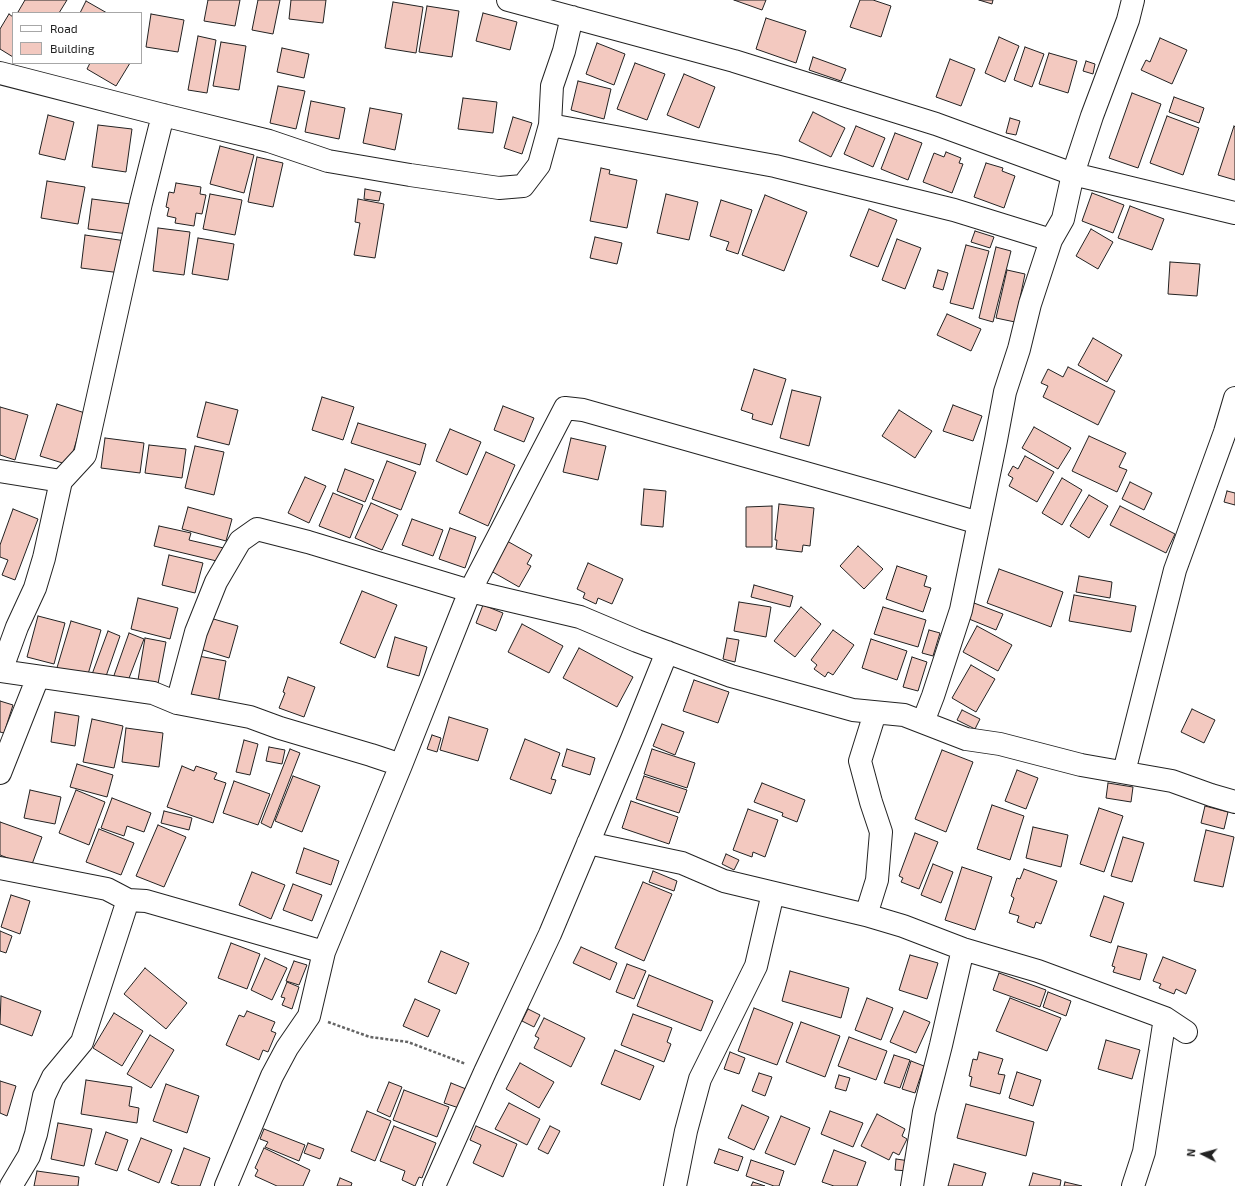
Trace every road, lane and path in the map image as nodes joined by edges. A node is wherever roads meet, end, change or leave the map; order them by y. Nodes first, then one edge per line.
1 (508, 0) edge
2 (1133, 0) edge
3 (572, 17) junction
4 (0, 73) edge
5 (163, 115) junction
6 (550, 124) junction
7 (1073, 174) junction
8 (1235, 214) edge
9 (1051, 240) junction
10 (1235, 398) edge
11 (0, 471) edge
12 (61, 482) junction
13 (979, 523) junction
14 (470, 591) junction
15 (667, 652) junction
16 (0, 671) edge
17 (38, 677) junction
18 (177, 703) junction
19 (875, 713) junction
20 (923, 722) junction
21 (401, 765) junction
22 (0, 772) edge
23 (1124, 772) junction
24 (1235, 802) edge
25 (588, 843) junction
26 (0, 868) edge
27 (773, 893) junction
28 (128, 900) junction
29 (866, 915) junction
30 (962, 950) junction
31 (324, 952) junction
32 (308, 1016) junction
33 (1165, 1018) junction
34 (1186, 1032) dead end
35 (484, 1072) junction
36 (11, 1186) edge
37 (226, 1186) edge
38 (434, 1186) edge
39 (674, 1186) edge
40 (912, 1186) edge
41 (1133, 1186) edge

1 - 3 street
2 - 7 street
3 - 6 street
3 - 7 street
4 - 5 street
5 - 6 street
5 - 12 street
6 - 9 street
7 - 8 street
7 - 9 street
9 - 13 street
10 - 23 street
11 - 12 street
12 - 16 street
13 - 14 street
13 - 20 street
14 - 15 street
14 - 18 street
14 - 21 street
15 - 19 street
15 - 25 street
16 - 17 street
17 - 18 street
17 - 22 street
18 - 21 street
19 - 20 street
19 - 29 street
20 - 23 street
21 - 31 street
23 - 24 street
25 - 27 street
25 - 35 street
26 - 28 street
27 - 29 street
27 - 39 street
28 - 31 street
28 - 36 street
29 - 30 street
30 - 33 street
30 - 40 street
31 - 32 street
32 - 35 path
32 - 37 street
33 - 34 street
33 - 41 street
35 - 38 street

